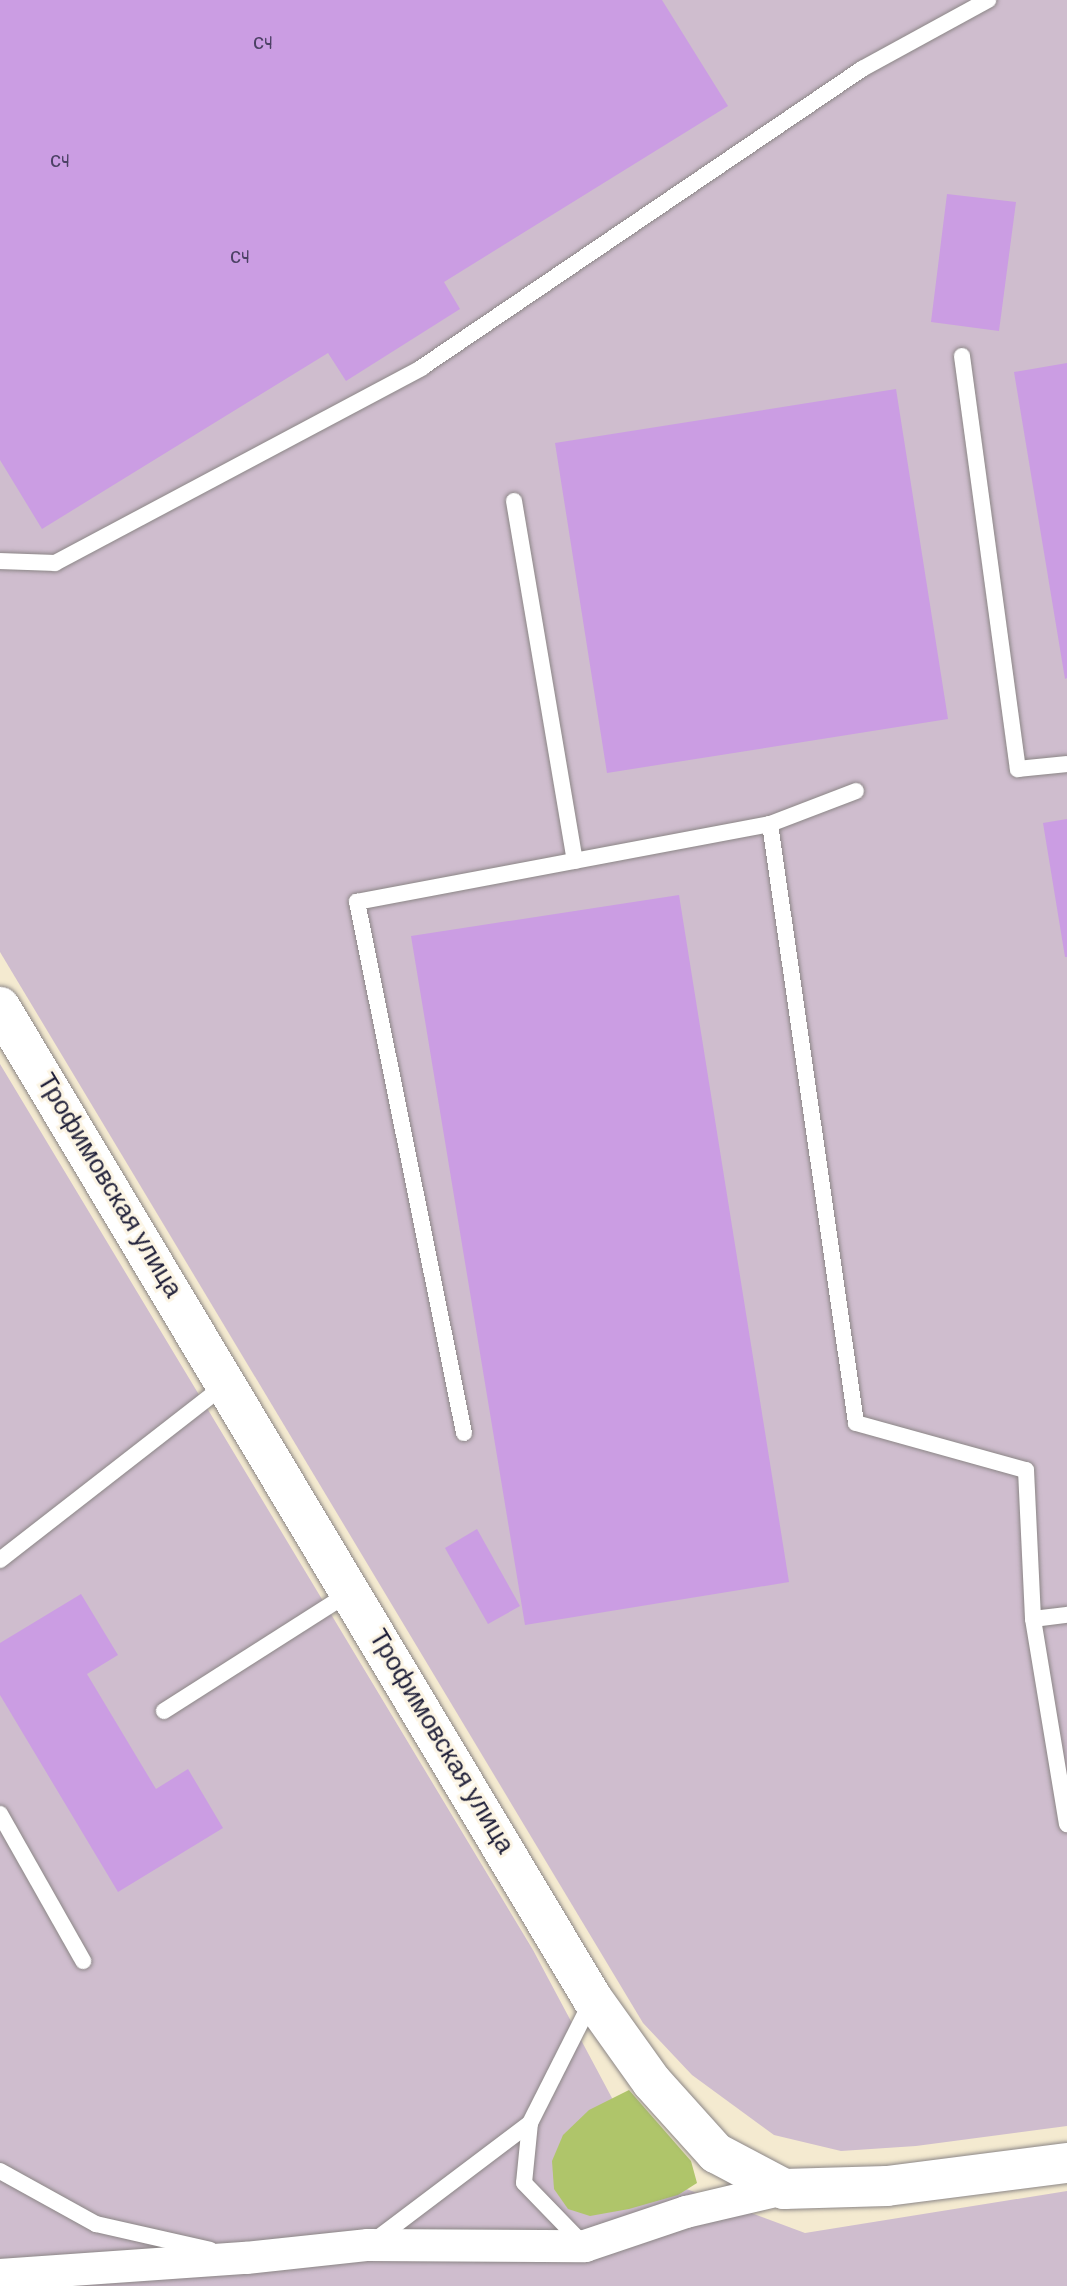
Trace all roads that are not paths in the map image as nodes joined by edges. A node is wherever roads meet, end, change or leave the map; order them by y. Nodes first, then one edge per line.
1 (988, 0) edge
2 (962, 356) dead end
3 (514, 501) dead end
4 (0, 561) edge
5 (1067, 764) edge
6 (856, 791) dead end
7 (770, 824) junction
8 (575, 861) junction
9 (0, 1007) edge
10 (225, 1385) junction
11 (464, 1433) dead end
12 (0, 1560) edge
13 (349, 1593) junction
14 (1067, 1615) edge
15 (1033, 1619) junction
16 (164, 1711) dead end
17 (0, 1814) edge
18 (1067, 1824) edge
19 (83, 1961) dead end
20 (592, 1998) junction
21 (530, 2123) junction
22 (1067, 2163) edge
23 (0, 2171) edge
24 (784, 2189) junction
25 (368, 2245) junction
26 (585, 2246) junction
27 (246, 2258) junction
28 (0, 2275) edge

1 - 4 lane
2 - 5 lane
3 - 8 lane
6 - 7 lane
7 - 8 lane
7 - 15 lane
8 - 11 lane
9 - 10 street, Трофимовская улица
10 - 12 lane
10 - 13 street, Трофимовская улица
13 - 16 lane
13 - 20 street, Трофимовская улица
14 - 15 lane
15 - 18 lane
17 - 19 lane
20 - 21 lane
20 - 24 street, Трофимовская улица
21 - 25 lane
21 - 26 lane
22 - 24 street, Трофимовская улица
23 - 27 lane
24 - 26 street
25 - 26 street
25 - 27 street
27 - 28 street

